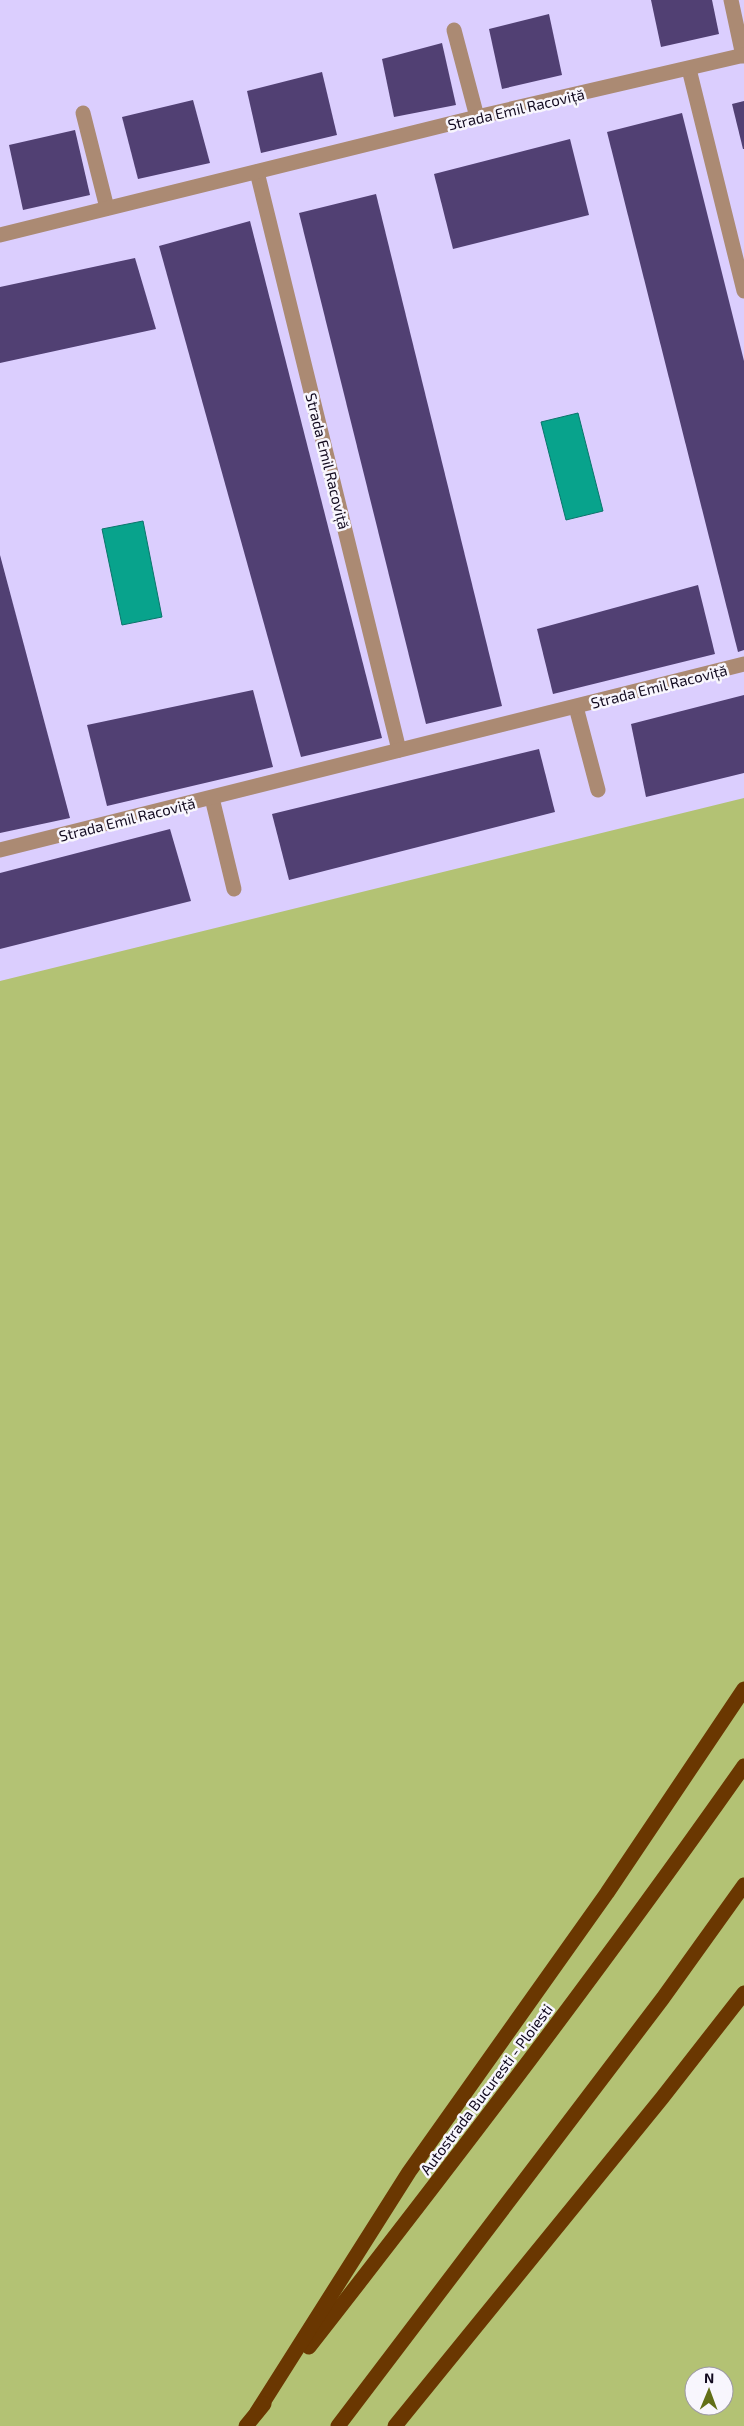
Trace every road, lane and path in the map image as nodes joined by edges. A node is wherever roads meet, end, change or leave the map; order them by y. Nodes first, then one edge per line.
1 (730, 0) edge
2 (454, 30) dead end
3 (743, 56) edge
4 (689, 69) junction
5 (83, 113) dead end
6 (477, 117) junction
7 (257, 172) junction
8 (107, 208) junction
9 (0, 235) edge
10 (744, 291) edge
11 (744, 664) edge
12 (576, 707) junction
13 (399, 750) junction
14 (598, 790) dead end
15 (212, 798) junction
16 (0, 850) edge
17 (234, 890) dead end
18 (744, 1689) edge
19 (744, 1766) edge
20 (744, 1886) edge
21 (744, 1992) edge
22 (257, 2412) junction
23 (246, 2426) edge
24 (338, 2426) edge
25 (395, 2426) edge

1 - 3 street
2 - 6 street
3 - 4 street, Strada Emil Racoviță
4 - 6 street, Strada Emil Racoviță
4 - 10 street
5 - 8 street
6 - 7 street, Strada Emil Racoviță
7 - 8 street, Strada Emil Racoviță
7 - 13 street, Strada Emil Racoviță
8 - 9 street, Strada Emil Racoviță
11 - 12 street, Strada Emil Racoviță
12 - 13 street, Strada Emil Racoviță
12 - 14 street
13 - 15 street, Strada Emil Racoviță
15 - 16 street, Strada Emil Racoviță
15 - 17 street
18 - 22 highway
19 - 22 highway, Autostrada Bucuresti - Ploiesti
20 - 24 highway
21 - 25 highway
22 - 23 highway, Autostrada Bucuresti - Ploiesti

